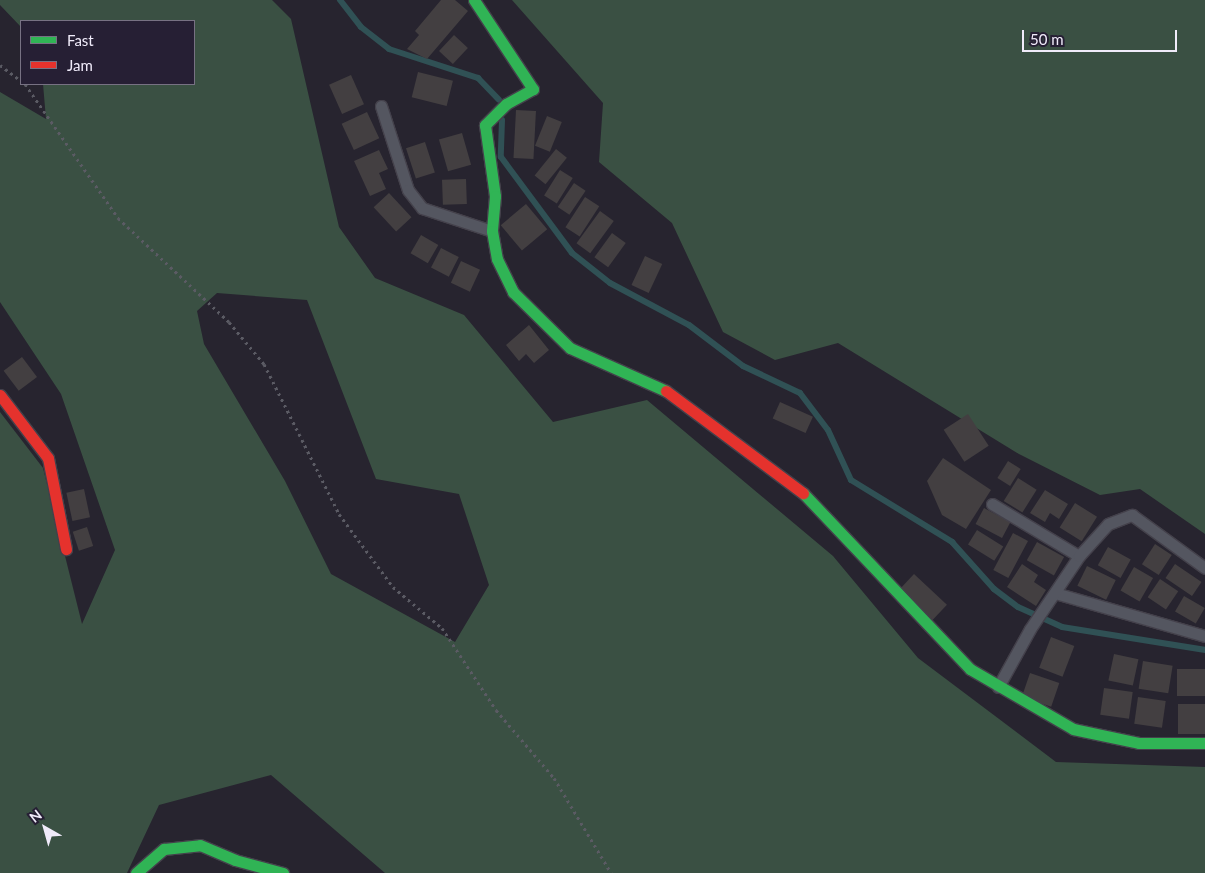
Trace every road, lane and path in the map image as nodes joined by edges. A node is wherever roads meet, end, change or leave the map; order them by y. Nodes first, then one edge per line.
1 (474, 0) edge
2 (0, 65) edge
3 (20, 80) edge
4 (26, 85) edge
5 (381, 106) dead end
6 (492, 231) junction
7 (0, 395) edge
8 (992, 504) dead end
9 (66, 549) dead end
10 (1079, 556) junction
11 (1205, 568) edge
12 (1056, 593) junction
13 (1205, 636) edge
14 (998, 687) junction
15 (1205, 743) edge
16 (136, 873) edge
17 (283, 873) edge
18 (611, 873) edge

1 - 6 street
2 - 3 path
4 - 18 path
5 - 6 lane
6 - 14 street
7 - 9 street
8 - 10 lane
10 - 11 lane
10 - 12 lane
12 - 13 lane
12 - 14 lane
14 - 15 street
16 - 17 street

